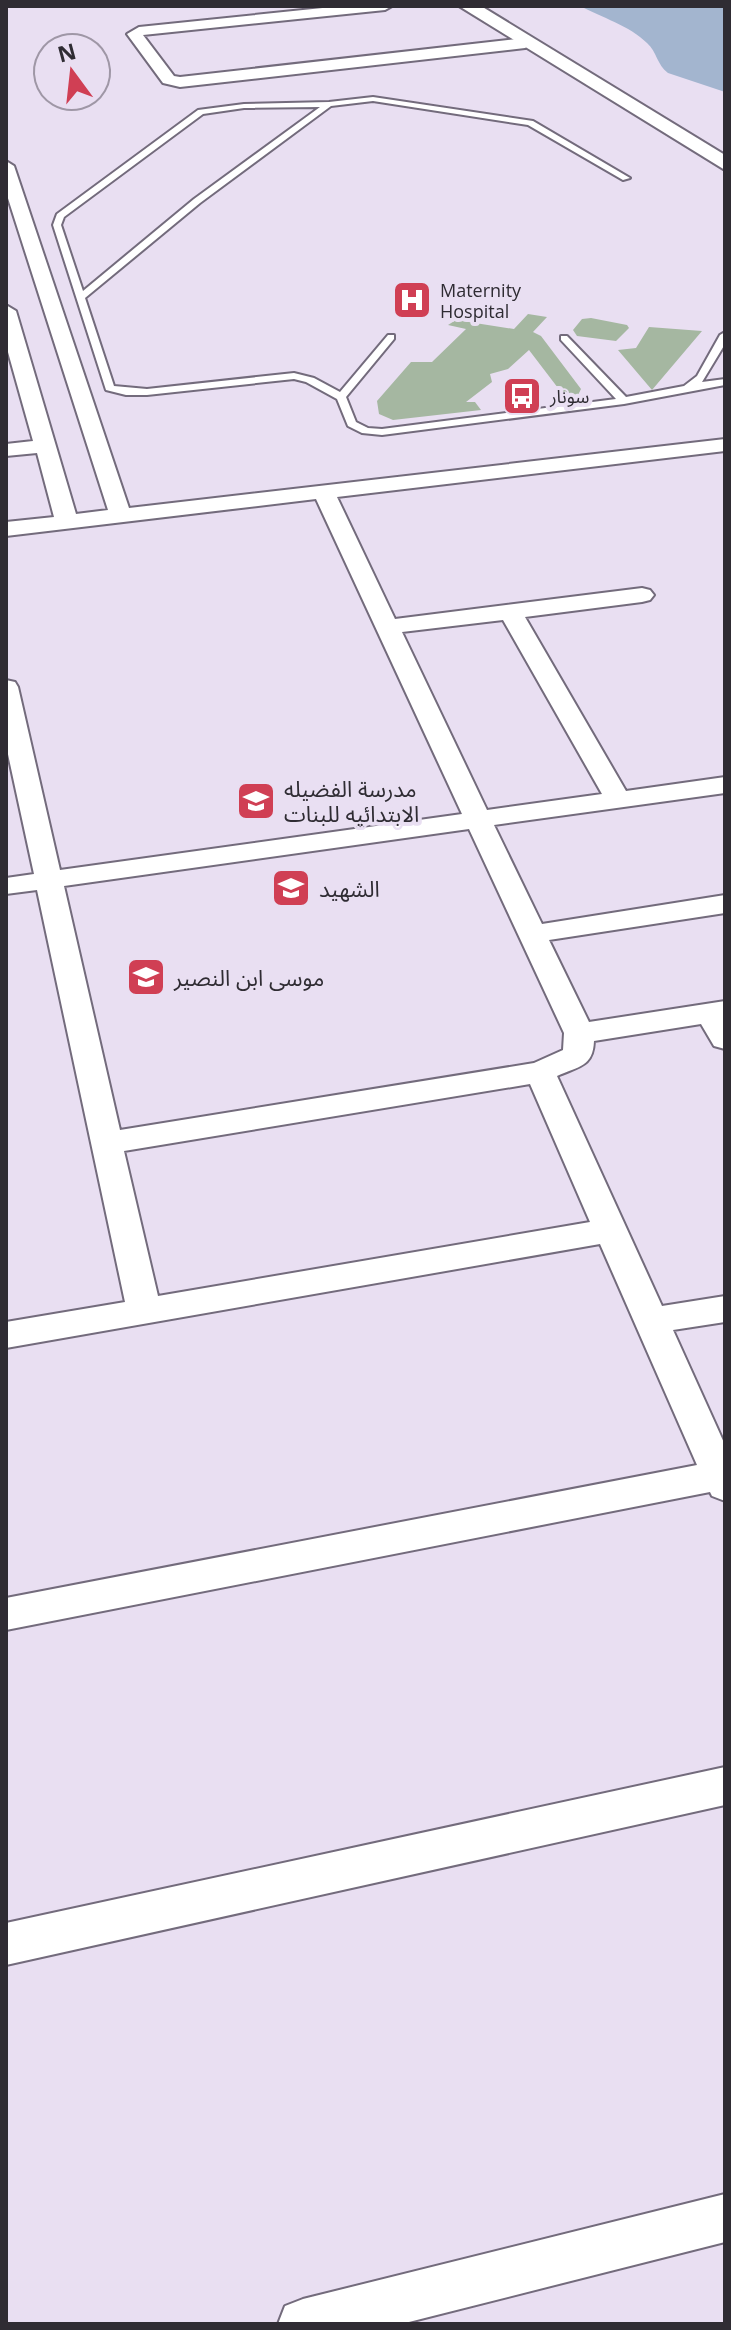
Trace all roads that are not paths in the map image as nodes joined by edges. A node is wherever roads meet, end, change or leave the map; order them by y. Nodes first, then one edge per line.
1 (385, 6) edge
2 (468, 6) edge
3 (500, 6) edge
4 (525, 43) junction
5 (329, 104) junction
6 (725, 144) edge
7 (725, 164) edge
8 (6, 166) edge
9 (626, 178) dead end
10 (11, 195) edge
11 (81, 297) junction
12 (8, 322) edge
13 (725, 335) edge
14 (391, 337) dead end
15 (564, 338) dead end
16 (725, 382) edge
17 (16, 384) edge
18 (687, 388) junction
19 (341, 397) junction
20 (624, 401) junction
21 (725, 445) edge
22 (45, 446) junction
23 (6, 450) edge
24 (324, 493) junction
25 (121, 516) junction
26 (67, 522) junction
27 (6, 529) edge
28 (642, 595) dead end
29 (510, 612) junction
30 (388, 627) junction
31 (6, 687) edge
32 (725, 785) edge
33 (618, 799) junction
34 (479, 820) junction
35 (48, 880) junction
36 (6, 886) edge
37 (725, 904) edge
38 (532, 934) junction
39 (718, 1012) edge
40 (579, 1033) junction
41 (725, 1039) edge
42 (540, 1072) junction
43 (106, 1143) junction
44 (611, 1230) junction
45 (725, 1309) edge
46 (144, 1311) junction
47 (651, 1321) junction
48 (6, 1335) edge
49 (722, 1480) edge
50 (6, 1614) edge
51 (725, 1786) edge
52 (6, 1944) edge
53 (725, 2218) edge
54 (303, 2324) edge

1 - 4 street
2 - 4 street
3 - 6 street
4 - 7 street
5 - 9 lane
5 - 11 lane
5 - 11 lane
8 - 10 street
10 - 25 street
11 - 19 lane
12 - 17 street
13 - 18 lane
14 - 19 lane
15 - 20 lane
16 - 18 lane
17 - 22 street
18 - 20 lane
19 - 20 lane
21 - 24 street
22 - 23 street
22 - 26 street
24 - 25 street
24 - 30 street
25 - 26 street
26 - 27 street
28 - 29 street
29 - 30 street
29 - 33 street
30 - 34 street
31 - 35 street
32 - 33 street
33 - 34 street
34 - 35 street
34 - 38 street
35 - 36 street
35 - 43 street
37 - 38 street
38 - 40 street
39 - 40 street
39 - 41 street
40 - 42 street
42 - 43 street
42 - 44 street
43 - 46 street
44 - 46 street
44 - 47 street
45 - 47 street
46 - 48 street
47 - 49 street
49 - 50 street
51 - 52 street
53 - 54 street

